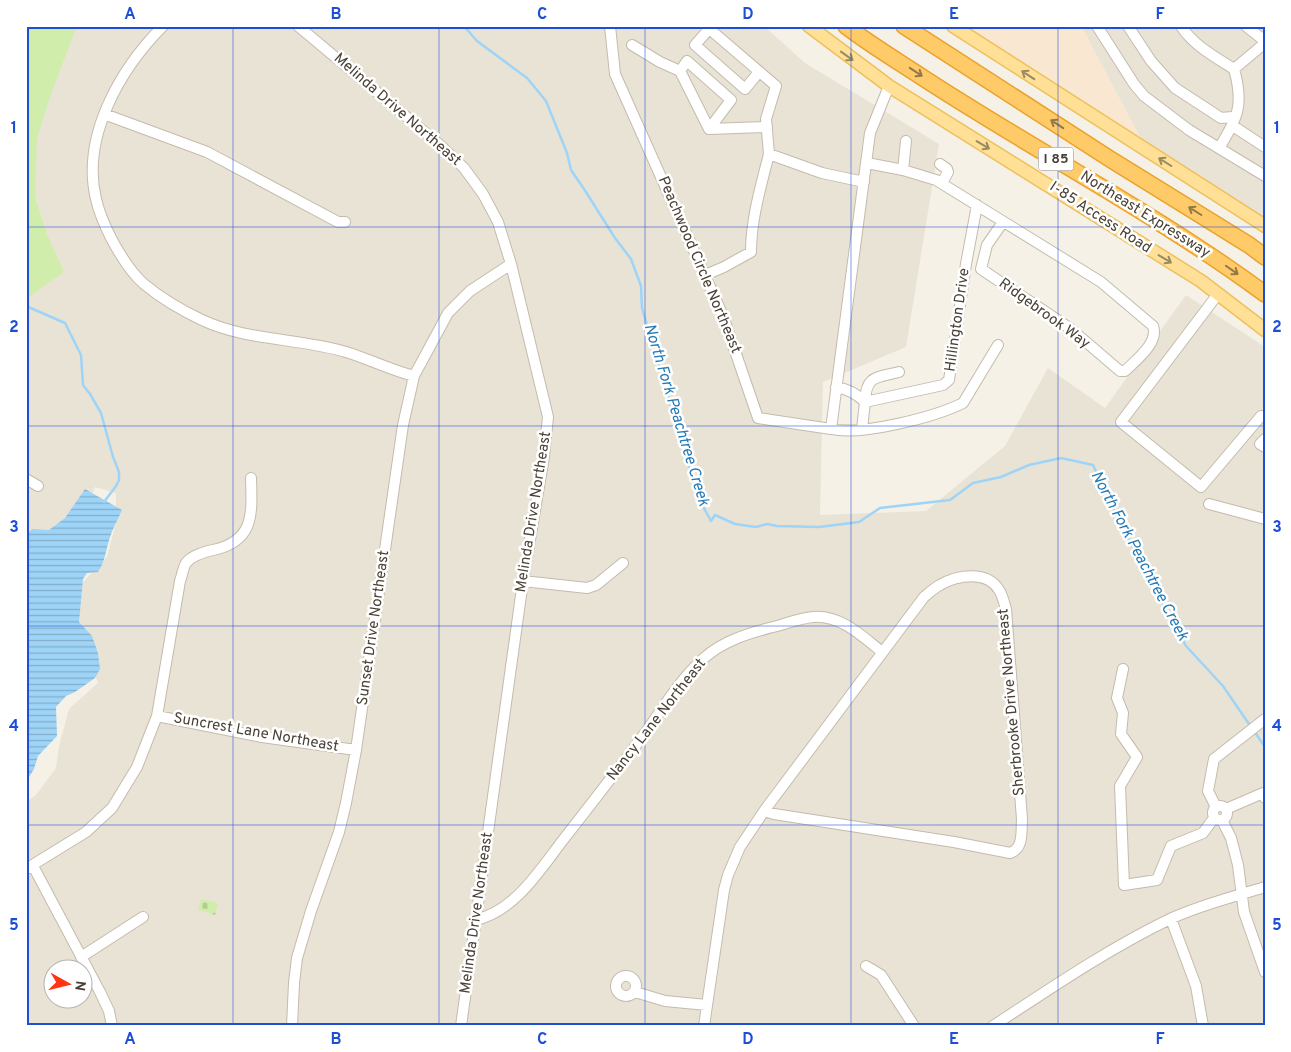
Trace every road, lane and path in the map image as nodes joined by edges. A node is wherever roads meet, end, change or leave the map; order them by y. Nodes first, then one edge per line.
1 (163, 26) edge
2 (298, 26) edge
3 (610, 26) edge
4 (809, 26) edge
5 (846, 26) edge
6 (904, 26) edge
7 (952, 26) edge
8 (1097, 26) edge
9 (1128, 26) edge
10 (1181, 26) edge
11 (1246, 26) edge
12 (707, 27) edge
13 (1265, 37) edge
14 (632, 44) dead end
15 (1265, 44) edge
16 (1234, 69) junction
17 (680, 72) junction
18 (759, 72) junction
19 (889, 86) junction
20 (104, 114) junction
21 (1233, 126) junction
22 (767, 127) junction
23 (709, 129) junction
24 (906, 141) dead end
25 (1265, 147) edge
26 (1219, 148) junction
27 (769, 154) junction
28 (867, 163) junction
29 (940, 164) dead end
30 (903, 170) junction
31 (1265, 176) edge
32 (864, 182) junction
33 (942, 183) junction
34 (977, 206) junction
35 (345, 222) dead end
36 (1003, 222) junction
37 (1265, 226) edge
38 (1249, 245) junction
39 (1265, 250) edge
40 (1265, 256) edge
41 (511, 264) junction
42 (705, 274) junction
43 (1218, 294) junction
44 (1265, 294) edge
45 (1265, 330) edge
46 (998, 345) dead end
47 (899, 372) dead end
48 (414, 376) junction
49 (836, 388) junction
50 (865, 402) junction
51 (1261, 416) dead end
52 (831, 429) junction
53 (862, 429) junction
54 (1265, 439) edge
55 (1265, 447) edge
56 (251, 478) dead end
57 (26, 479) edge
58 (38, 486) dead end
59 (1209, 504) dead end
60 (1265, 519) edge
61 (623, 563) dead end
62 (523, 581) junction
63 (882, 652) junction
64 (1123, 669) dead end
65 (156, 716) junction
66 (1265, 719) edge
67 (356, 750) junction
68 (1265, 798) edge
69 (1221, 808) junction
70 (764, 811) junction
71 (1221, 822) junction
72 (30, 868) edge
73 (1265, 887) edge
74 (1242, 894) junction
75 (143, 917) dead end
76 (1171, 919) junction
77 (475, 920) junction
78 (81, 957) junction
79 (866, 966) dead end
80 (1265, 972) edge
81 (635, 992) dead end
82 (707, 1005) junction
83 (112, 1026) edge
84 (292, 1026) edge
85 (461, 1026) edge
86 (704, 1026) edge
87 (914, 1026) edge
88 (993, 1026) edge
89 (1203, 1026) edge

1 - 20 street
2 - 41 street, Melinda Drive Northeast
3 - 42 street, Peachwood Circle Northeast
4 -> 19 main road, I-85 Access Road
5 -> 44 highway, Northeast Expressway / I 85
38 -> 6 highway, Northeast Expressway / I 85
37 -> 7 main road
8 - 26 street
9 - 21 street
10 - 16 street
11 - 13 street
12 - 18 street
12 - 18 street
14 - 17 street
15 - 16 street
16 - 21 street
17 - 23 street
17 - 23 street
18 - 22 street
19 - 28 street
19 -> 43 main road, I-85 Access Road
20 - 35 street
20 - 48 street
21 - 25 street
21 - 26 street
22 - 23 street
22 - 27 street
24 - 30 street
26 - 31 street
27 - 32 street
27 - 42 street
28 - 30 street, Ridgebrook Way
28 - 32 street
29 - 33 street
30 - 33 street, Ridgebrook Way
32 - 49 street
33 - 34 street, Ridgebrook Way
34 - 36 street, Ridgebrook Way
34 - 50 street, Hillington Drive
36 - 36 street, Ridgebrook Way
38 - 39 highway
38 - 40 highway, Northeast Expressway / I 85
41 - 48 street, Sunset Drive Northeast
41 - 62 street, Melinda Drive Northeast
42 - 52 street, Peachwood Circle Northeast
43 - 45 main road, I-85 Access Road
43 - 51 street
46 - 53 street, Hillington Drive
47 - 50 street
48 - 67 street, Sunset Drive Northeast
49 - 50 street
49 - 52 street
50 - 53 street
52 - 53 street, Hillington Drive
54 - 55 street
56 - 65 street
57 - 58 street
59 - 60 street
61 - 62 street
62 - 77 street, Melinda Drive Northeast
63 - 70 street, Sherbrooke Drive Northeast
63 - 70 street, Sherbrooke Drive Northeast
63 - 77 street, Nancy Lane Northeast
64 - 71 street
65 - 67 street, Suncrest Lane Northeast
65 - 72 street
66 - 69 street
67 - 84 street, Sunset Drive Northeast
68 - 69 street
69 - 71 street
70 - 82 street, Sherbrooke Drive Northeast
71 - 74 street
72 - 78 street
73 - 74 street
74 - 76 street
74 - 80 street
75 - 78 street
76 - 88 street
76 - 89 street
77 - 85 street, Melinda Drive Northeast
78 - 83 street
79 - 87 street
81 - 82 street
82 - 86 street, Sherbrooke Drive Northeast

